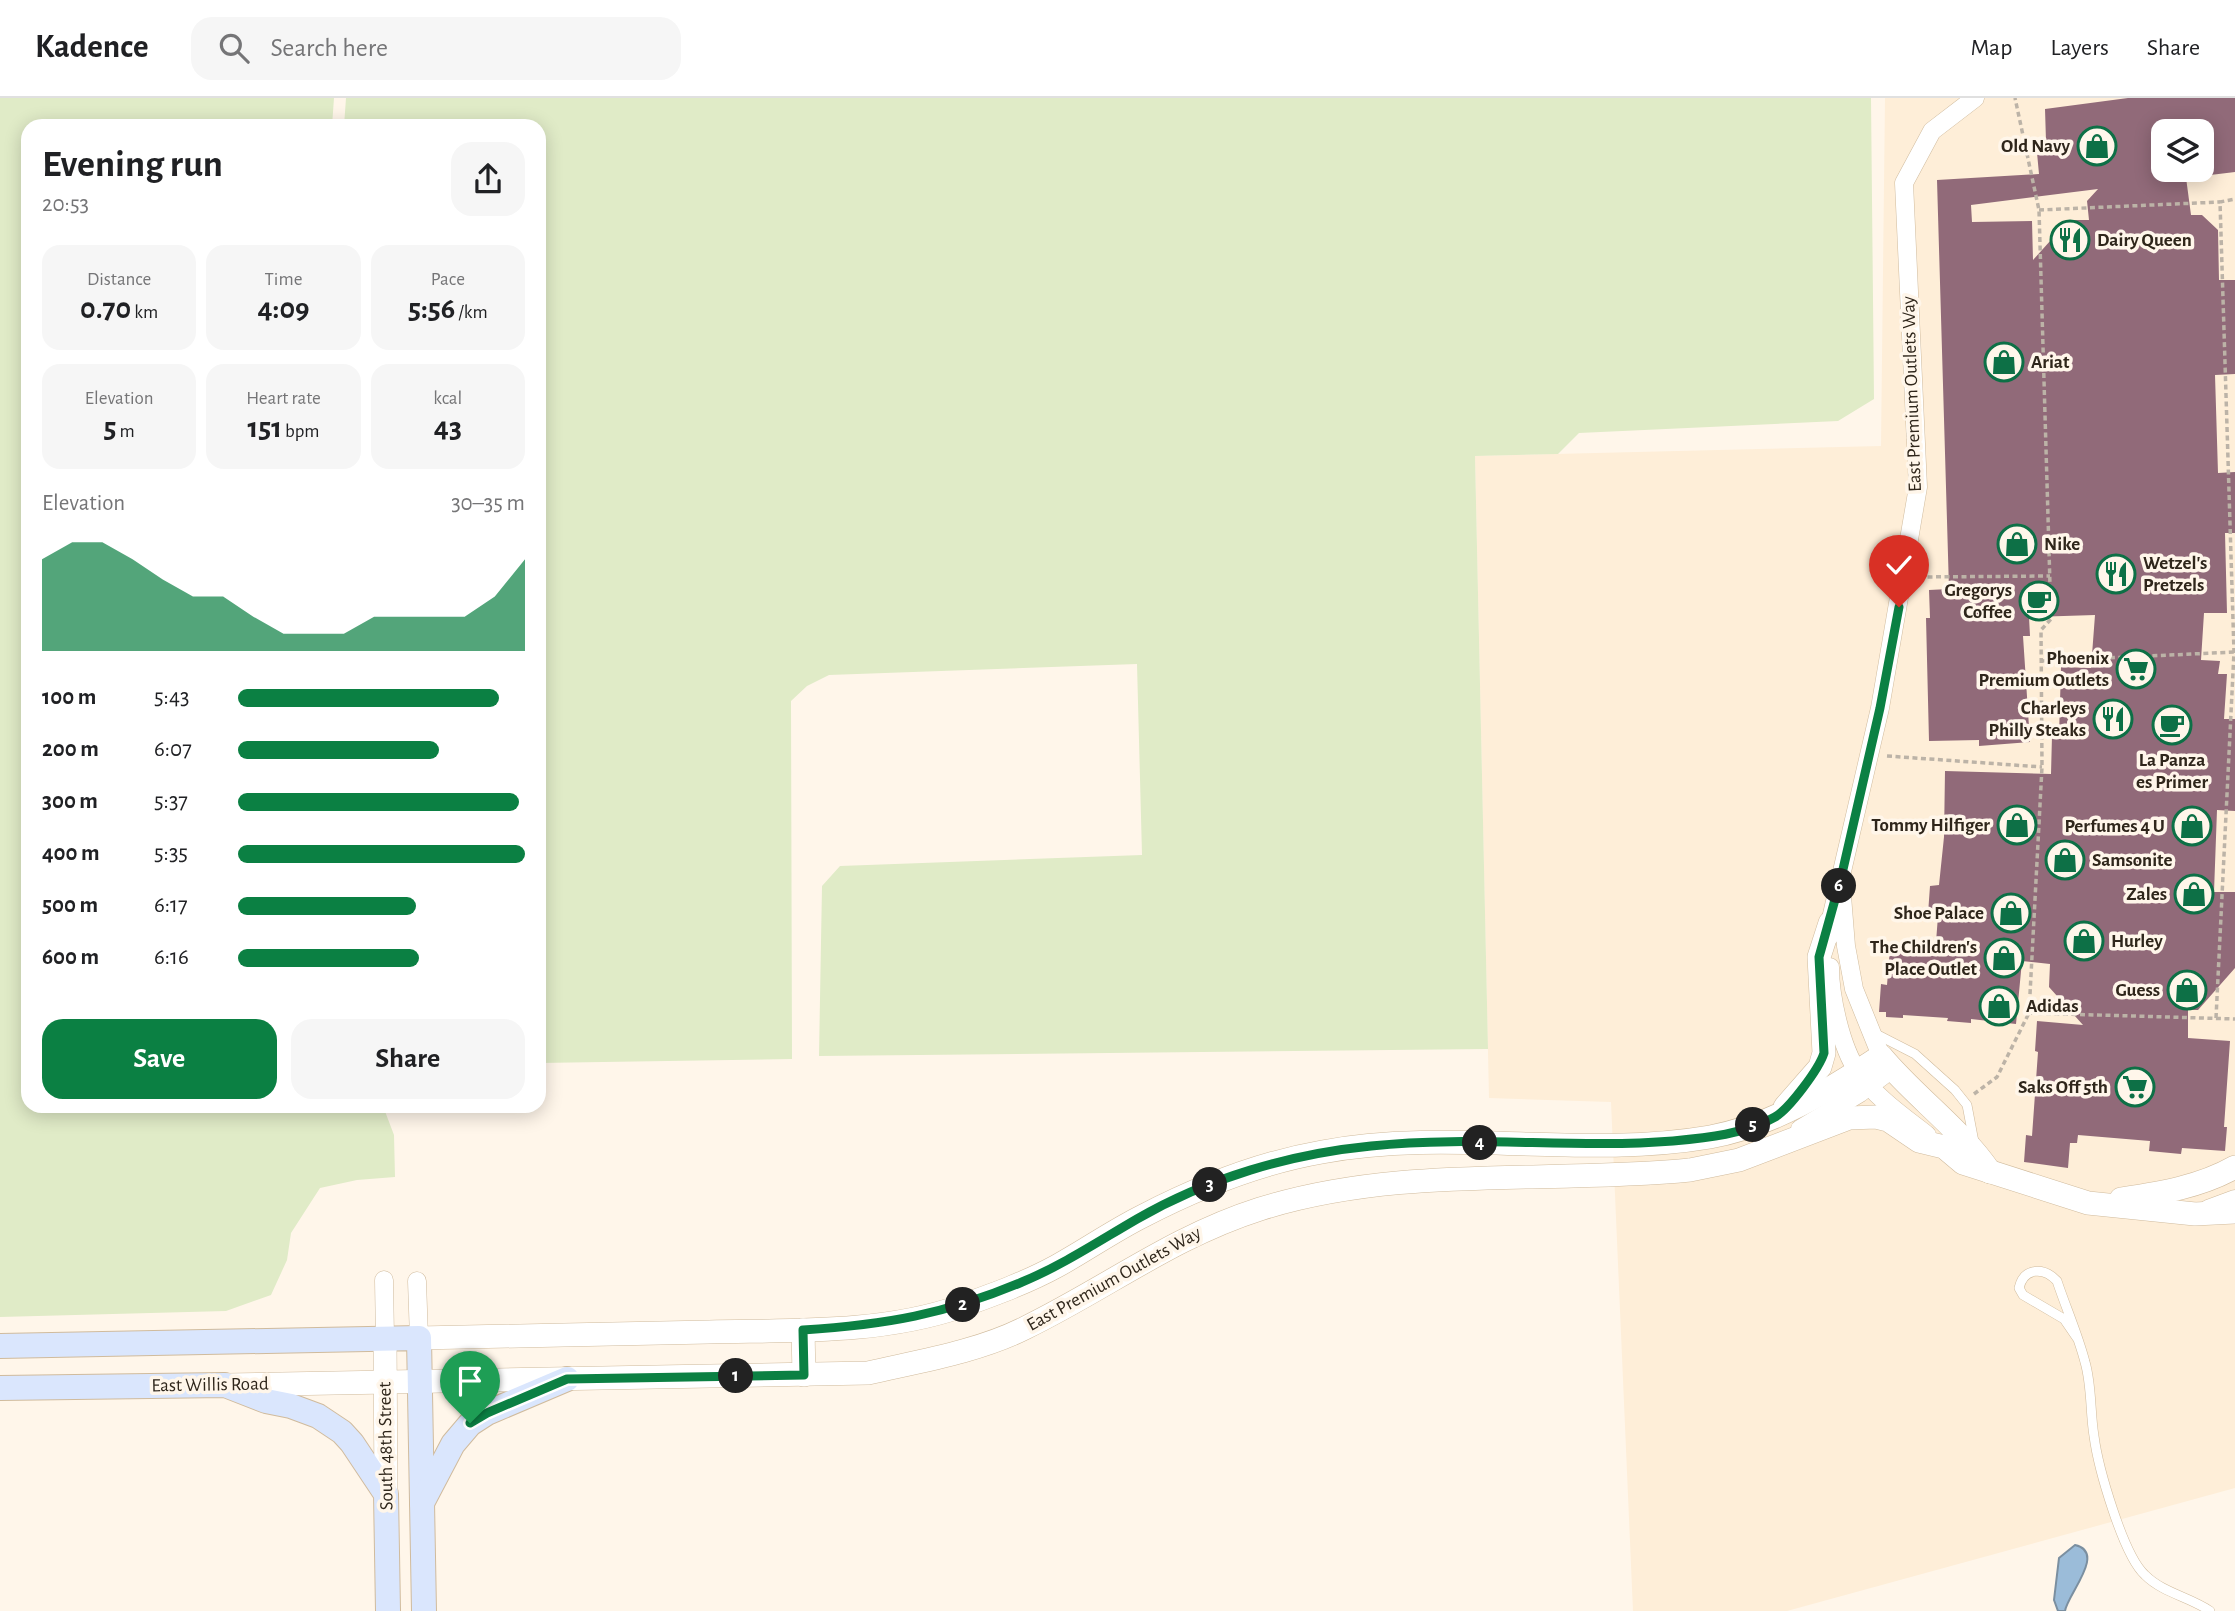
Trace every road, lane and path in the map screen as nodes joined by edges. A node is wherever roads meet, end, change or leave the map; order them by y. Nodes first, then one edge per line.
1 (1975, 98) edge
2 (2015, 98) edge
3 (2235, 199) edge
4 (2220, 202) junction
5 (2039, 210) junction
6 (2050, 576) junction
7 (1904, 578) junction
8 (2235, 652) edge
9 (2042, 661) junction
10 (1869, 755) junction
11 (2042, 767) junction
12 (1841, 878) junction
13 (1830, 923) junction
14 (2029, 1013) junction
15 (2216, 1018) junction
16 (2235, 1019) edge
17 (1870, 1030) junction
18 (1887, 1063) junction
19 (1864, 1079) junction
20 (1964, 1101) junction
21 (1776, 1117) junction
22 (1775, 1147) junction
23 (1944, 1147) junction
24 (1976, 1151) junction
25 (2235, 1167) edge
26 (1990, 1171) junction
27 (2235, 1199) edge
28 (1170, 1203) junction
29 (2088, 1203) junction
30 (2235, 1212) edge
31 (2195, 1214) junction
32 (1187, 1237) junction
33 (384, 1280) dead end
34 (417, 1281) dead end
35 (803, 1330) junction
36 (419, 1338) junction
37 (2077, 1338) junction
38 (384, 1339) junction
39 (0, 1346) edge
40 (804, 1375) junction
41 (567, 1379) junction
42 (420, 1381) junction
43 (385, 1382) junction
44 (225, 1385) junction
45 (0, 1388) edge
46 (386, 1494) junction
47 (422, 1503) junction
48 (388, 1611) edge
49 (424, 1611) edge
50 (2210, 1611) edge

1 - 7 street, East Premium Outlets Way
2 - 5 path
3 - 4 path
4 - 5 path
4 - 8 path
5 - 6 path
6 - 7 path
6 - 9 path
7 - 10 street, East Premium Outlets Way
8 - 9 path
8 - 15 path
9 - 11 path
10 - 11 path
10 - 12 street, East Premium Outlets Way
11 - 14 path
12 - 13 street, East Premium Outlets Way
12 - 17 street, East Premium Outlets Way
13 - 19 street, East Premium Outlets Way
13 - 21 street
14 - 15 path
14 - 20 path
15 - 16 path
17 - 18 street, East Premium Outlets Way
17 - 20 lane
18 - 19 street, East Premium Outlets Way
18 - 24 street, East Premium Outlets Way
19 - 21 street, East Premium Outlets Way
19 - 22 street, East Premium Outlets Way
19 - 23 street, East Premium Outlets Way
20 - 24 lane
21 - 28 street, East Premium Outlets Way
22 - 23 street
22 - 32 street, East Premium Outlets Way
23 - 26 street, East Premium Outlets Way
24 - 26 street, East Premium Outlets Way
25 - 29 street, East Premium Outlets Way
26 - 29 street, East Premium Outlets Way
27 - 31 street, East Premium Outlets Way
28 - 32 street
28 - 35 street, East Premium Outlets Way
29 - 31 street, East Premium Outlets Way
30 - 31 street
32 - 40 street, East Premium Outlets Way
33 - 38 street, South 48th Street
34 - 36 street, South 48th Street
35 - 36 street, East Premium Outlets Way
35 - 40 street
36 - 38 main road
36 - 42 main road, South 48th Street
37 - 37 lane
37 - 50 lane
38 - 39 main road
38 - 43 street, South 48th Street
40 - 41 street, East Premium Outlets Way
41 - 42 street, East Premium Outlets Way
41 - 47 main road
42 - 43 street, East Willis Road
42 - 47 main road, South 48th Street
43 - 44 street, East Willis Road
43 - 46 street, South 48th Street
44 - 45 main road, East Willis Road
44 - 46 main road
46 - 48 main road, South 48th Street
47 - 49 main road, South 48th Street

